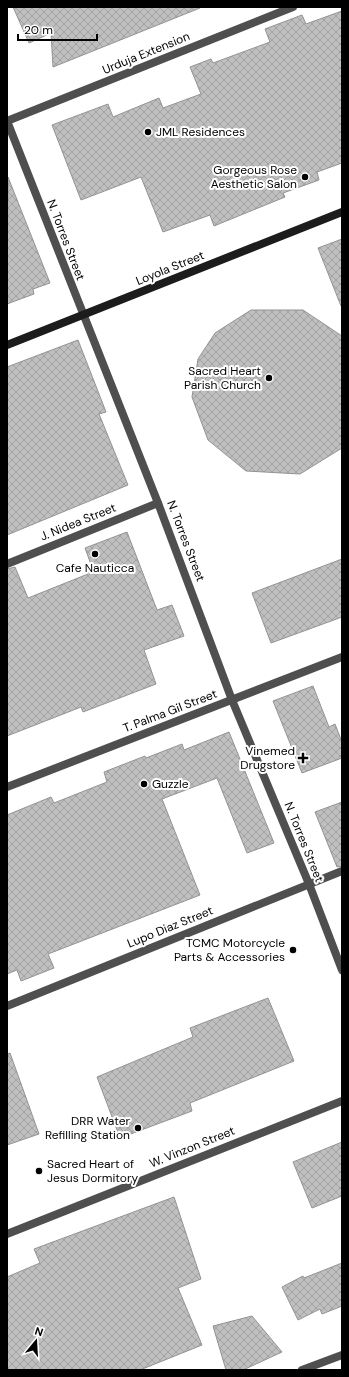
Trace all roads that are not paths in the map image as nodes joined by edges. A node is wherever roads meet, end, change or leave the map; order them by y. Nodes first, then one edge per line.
1 (293, 7) edge
2 (7, 121) edge
3 (342, 212) edge
4 (83, 315) junction
5 (7, 345) edge
6 (158, 503) junction
7 (7, 564) edge
8 (342, 657) edge
9 (232, 700) junction
10 (7, 787) edge
11 (342, 871) edge
12 (309, 884) junction
13 (342, 970) edge
14 (7, 1006) edge
15 (342, 1101) edge
16 (7, 1234) edge
17 (342, 1355) edge
18 (302, 1370) edge

1 - 2 street, Urduja Extension
2 - 4 street, N. Torres Street
3 - 4 main road, Loyola Street
4 - 5 main road, Loyola Street
4 - 6 street, N. Torres Street
6 - 7 street, J. Nidea Street
6 - 9 street, N. Torres Street
8 - 9 street, T. Palma Gil Street
9 - 10 street, T. Palma Gil Street
9 - 12 street, N. Torres Street
11 - 12 street, Lupo Diaz Street
12 - 13 street, N. Torres Street
12 - 14 street, Lupo Diaz Street
15 - 16 street, W. Vinzon Street
17 - 18 street

